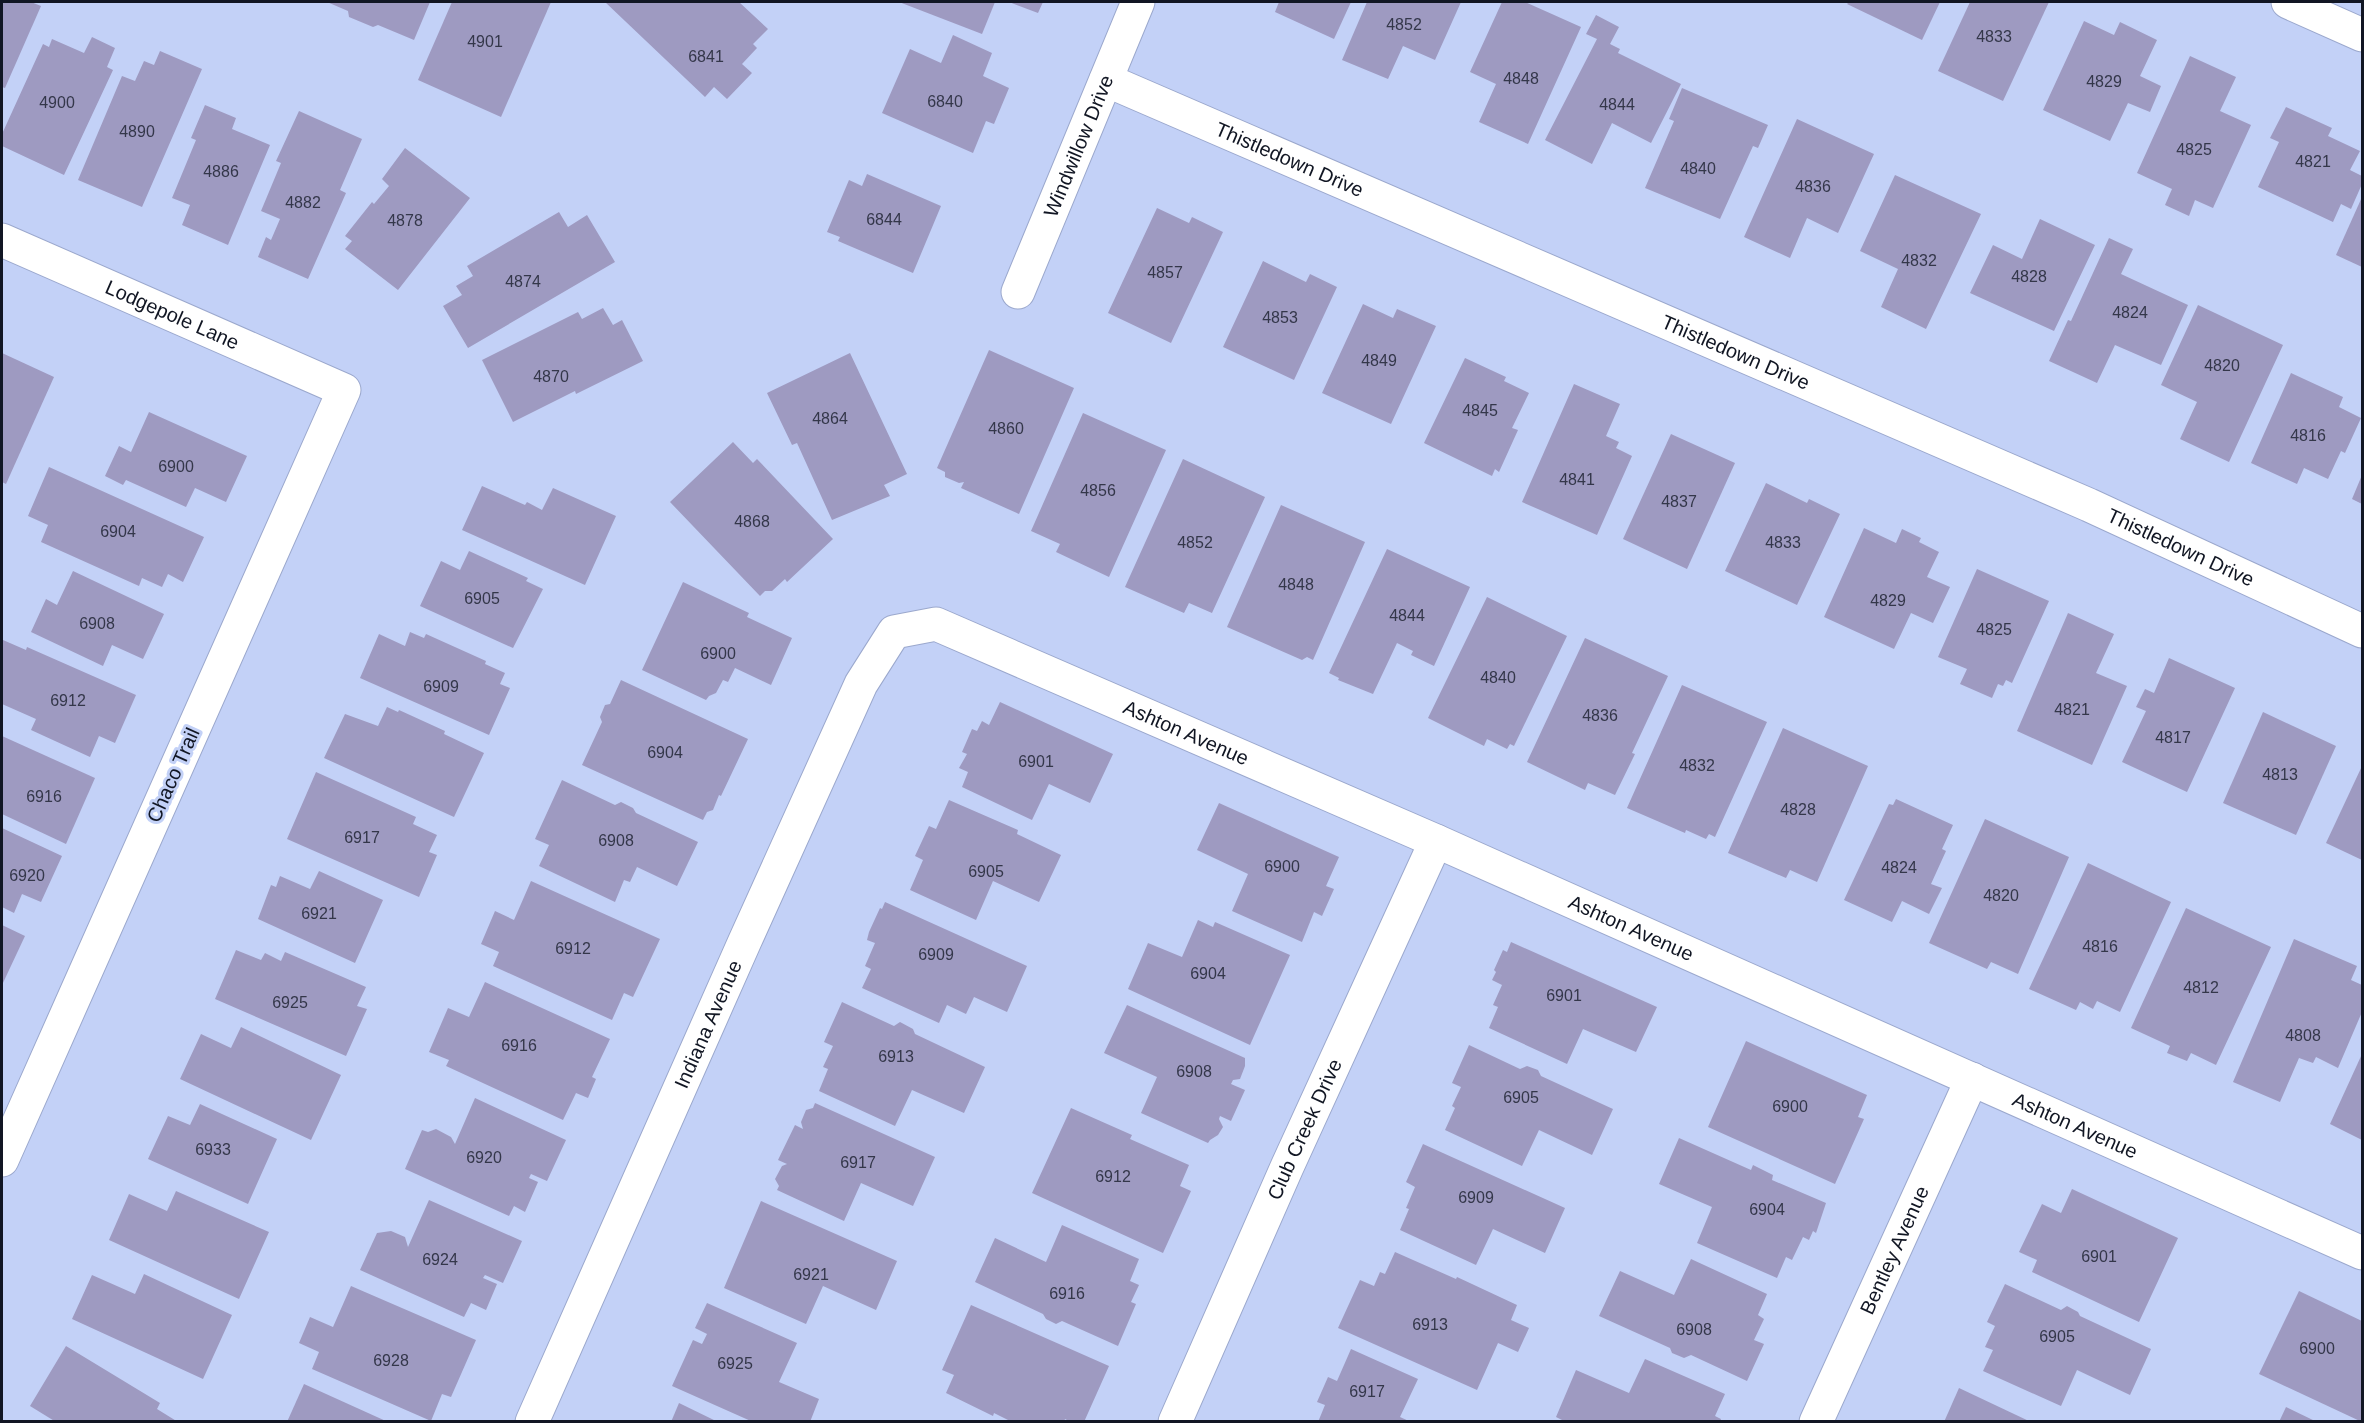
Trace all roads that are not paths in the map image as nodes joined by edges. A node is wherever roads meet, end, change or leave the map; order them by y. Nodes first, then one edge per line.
1 (1138, 2) edge
2 (2288, 2) edge
3 (2362, 35) edge
4 (1106, 80) junction
5 (2, 240) edge
6 (1018, 292) dead end
7 (344, 390) joint
8 (2362, 631) edge
9 (894, 632) joint
10 (1436, 841) junction
11 (1972, 1079) junction
12 (2, 1160) edge
13 (2362, 1253) edge
14 (532, 1422) edge
15 (1176, 1422) edge
16 (1816, 1422) edge

1 - 4 street, Windwillow Drive
2 - 3 street
4 - 6 street, Windwillow Drive
4 - 8 street, Thistledown Drive
5 - 7 street, Lodgepole Lane
7 - 12 street, Chaco Trail
9 - 10 street, Ashton Avenue
9 - 14 street, Indiana Avenue
10 - 11 street, Ashton Avenue
10 - 15 street, Club Creek Drive
11 - 13 street, Ashton Avenue
11 - 16 street, Bentley Avenue

